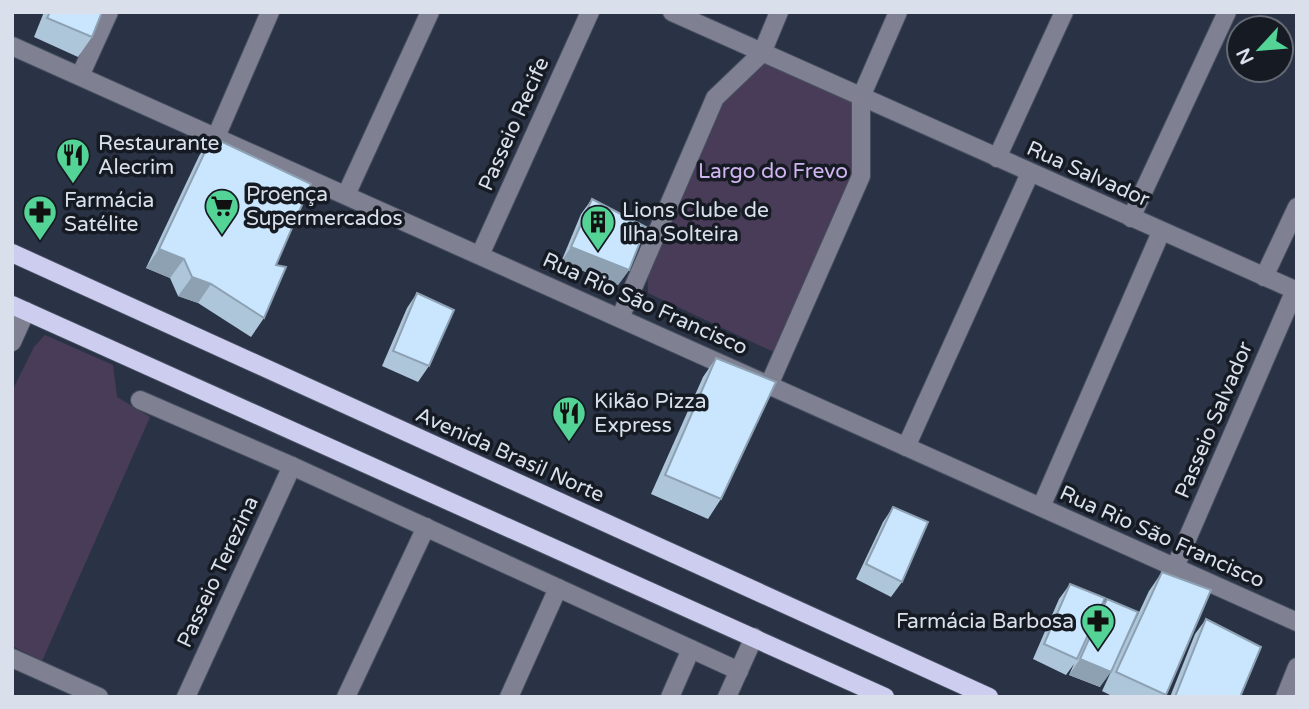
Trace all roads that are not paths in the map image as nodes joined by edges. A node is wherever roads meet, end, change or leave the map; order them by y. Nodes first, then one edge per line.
1 (109, 12) edge
2 (270, 12) edge
3 (430, 12) edge
4 (590, 12) edge
5 (672, 12) edge
6 (779, 12) edge
7 (898, 12) edge
8 (1064, 12) edge
9 (1227, 12) edge
10 (12, 46) edge
11 (762, 52) junction
12 (80, 76) junction
13 (861, 97) junction
14 (216, 137) junction
15 (997, 158) junction
16 (1030, 173) junction
17 (346, 195) junction
18 (1297, 207) edge
19 (1131, 218) junction
20 (1161, 232) junction
21 (12, 253) edge
22 (480, 255) junction
23 (1264, 277) junction
24 (1296, 291) edge
25 (19, 308) edge
26 (620, 318) junction
27 (12, 342) edge
28 (769, 385) junction
29 (140, 400) dead end
30 (906, 447) junction
31 (292, 466) junction
32 (1041, 507) junction
33 (426, 527) junction
34 (1175, 567) junction
35 (558, 588) junction
36 (1297, 622) edge
37 (754, 637) junction
38 (691, 649) junction
39 (12, 658) edge
40 (1297, 667) edge
41 (738, 671) junction
42 (99, 697) edge
43 (186, 697) edge
44 (346, 697) edge
45 (509, 697) edge
46 (670, 697) edge
47 (727, 697) edge
48 (885, 697) edge
49 (989, 697) edge
50 (1285, 697) edge

1 - 12 street
2 - 14 street
3 - 17 street
4 - 22 street, Passeio Recife
5 - 11 street, Rua Salvador
6 - 11 street
7 - 13 street
8 - 15 street
9 - 19 street
10 - 12 street, Rua Rio São Francisco
11 - 13 street, Rua Salvador
11 - 26 street
12 - 14 street, Rua Rio São Francisco
13 - 15 street, Rua Salvador
13 - 28 street
14 - 17 street, Rua Rio São Francisco
15 - 16 street, Rua Salvador
16 - 19 street, Rua Salvador
16 - 30 street
17 - 22 street, Rua Rio São Francisco
18 - 23 street
19 - 20 street, Rua Salvador
20 - 23 street, Rua Salvador
20 - 32 street
21 - 49 main road, Avenida Brasil Norte
22 - 26 street, Rua Rio São Francisco
23 - 24 street, Rua Salvador
24 - 34 street, Passeio Salvador
25 - 27 street
25 - 37 main road
26 - 28 street, Rua Rio São Francisco
28 - 30 street, Rua Rio São Francisco
29 - 31 street
30 - 32 street, Rua Rio São Francisco
31 - 33 street
31 - 43 street, Passeio Terezina
32 - 34 street, Rua Rio São Francisco
33 - 35 street
33 - 44 street
34 - 36 street, Rua Rio São Francisco
35 - 38 street
35 - 45 street
37 - 41 street
37 - 48 main road
38 - 41 street
38 - 46 street
39 - 42 street
40 - 50 street
41 - 47 street

